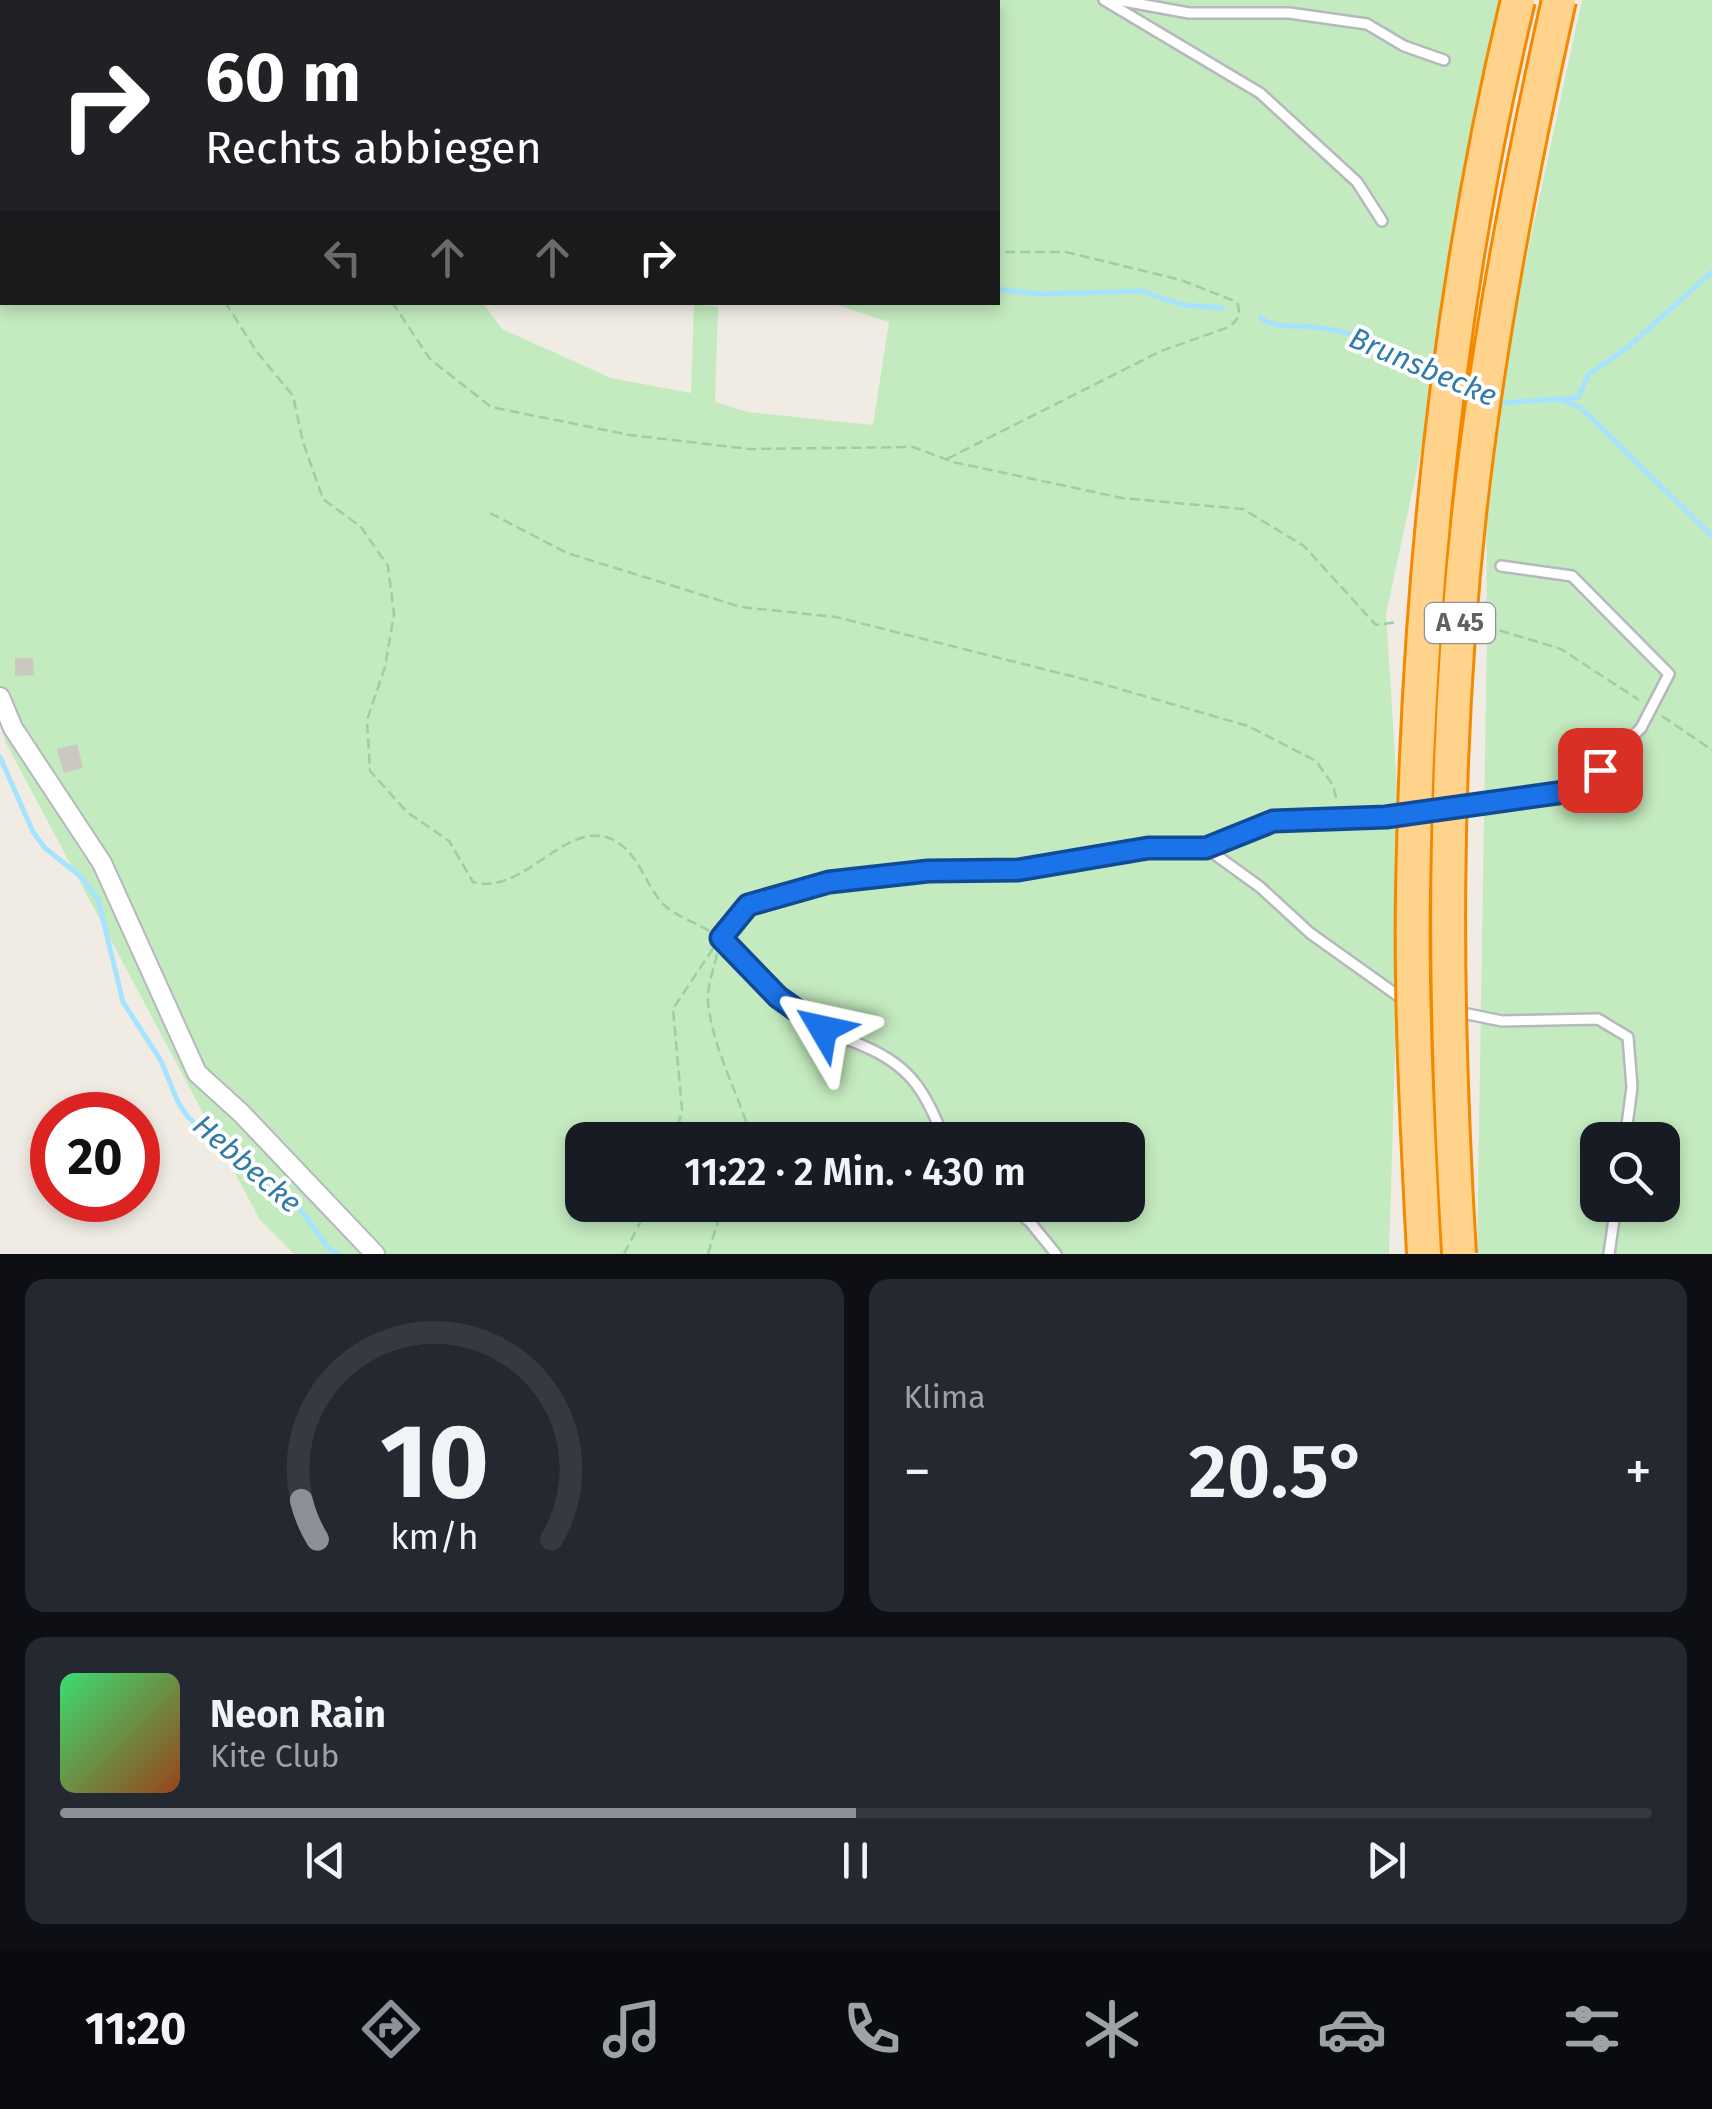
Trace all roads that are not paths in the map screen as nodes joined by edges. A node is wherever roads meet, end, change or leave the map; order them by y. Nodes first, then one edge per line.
1 (1104, 0) edge
2 (1118, 0) edge
3 (1518, 0) edge
4 (1560, 0) edge
5 (1444, 60) dead end
6 (1382, 221) dead end
7 (1501, 566) dead end
8 (0, 697) edge
9 (1444, 809) dead end
10 (1424, 812) dead end
11 (1206, 848) junction
12 (1425, 1005) dead end
13 (1444, 1009) dead end
14 (937, 1122) edge
15 (1627, 1122) edge
16 (1030, 1222) edge
17 (1614, 1222) edge
18 (374, 1254) edge
19 (1056, 1254) edge
20 (1424, 1254) edge
21 (1459, 1254) edge
22 (1610, 1254) edge

1 - 6 lane
2 - 5 lane
3 - 20 highway, A 45, bridge
4 - 21 highway, A 45, bridge
7 - 9 lane
8 - 18 street
10 - 11 lane
11 - 12 lane
11 - 14 lane
13 - 15 lane
16 - 19 lane
17 - 22 lane

